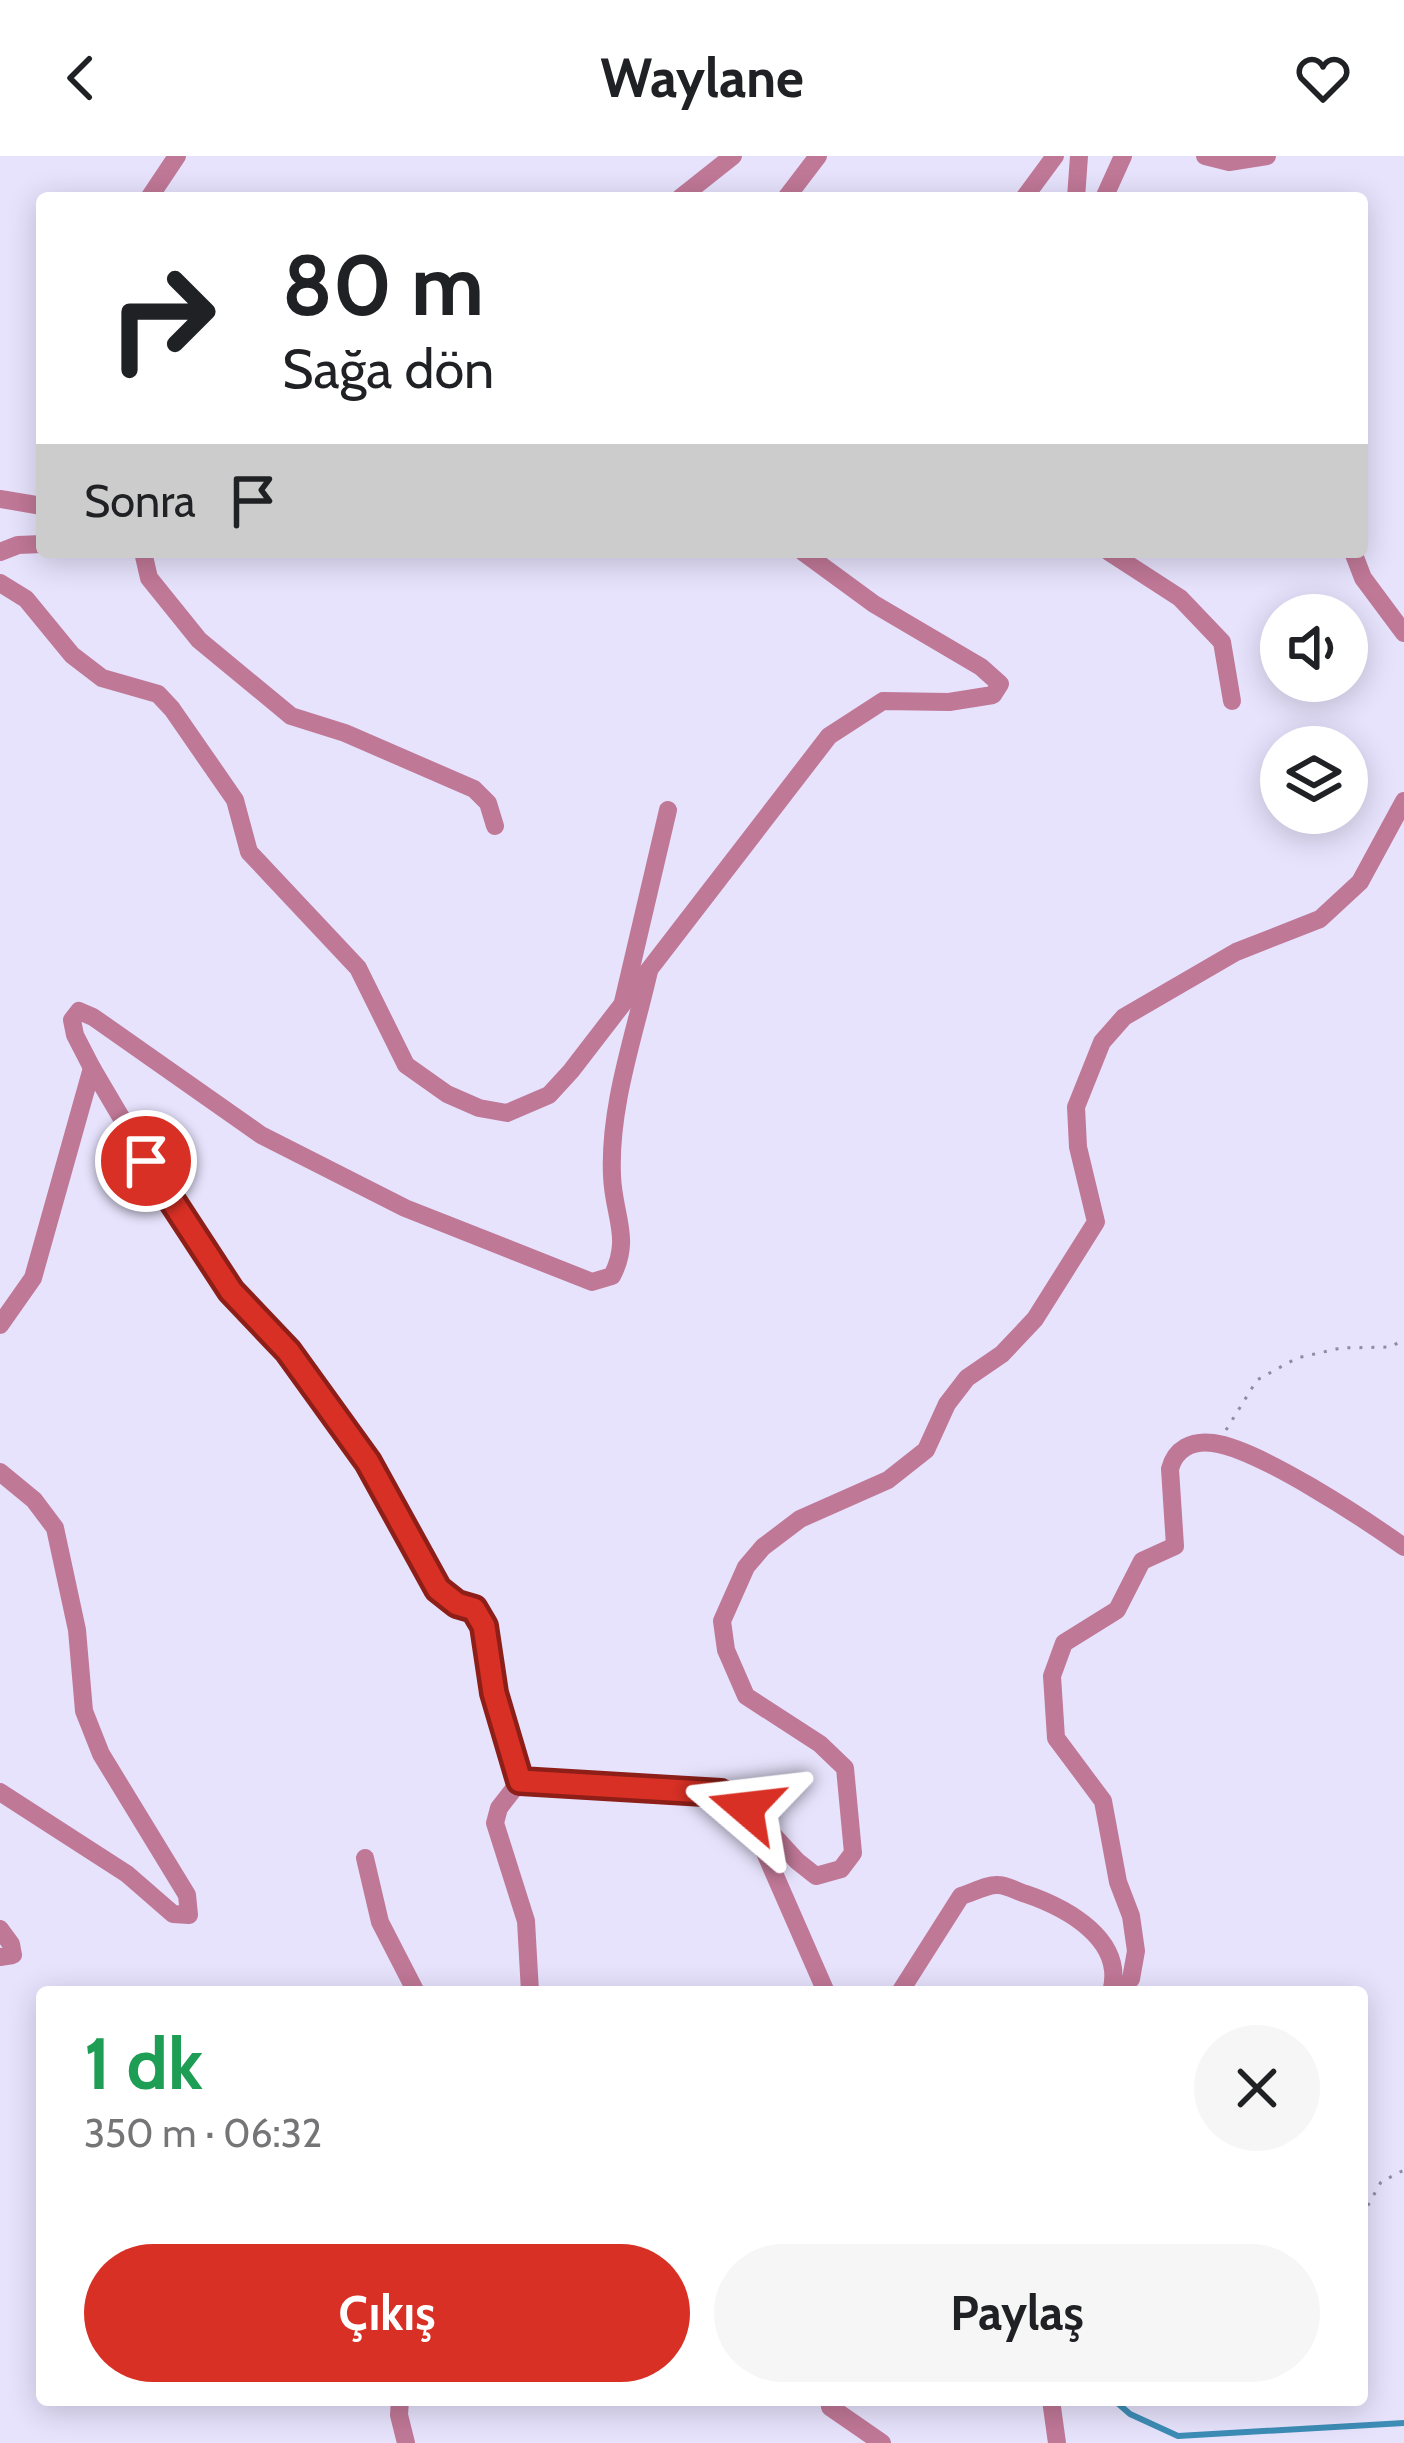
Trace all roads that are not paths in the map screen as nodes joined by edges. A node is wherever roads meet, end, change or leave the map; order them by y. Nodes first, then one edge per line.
1 (177, 156) edge
2 (733, 156) edge
3 (818, 156) edge
4 (1055, 156) edge
5 (1078, 156) edge
6 (1123, 156) edge
7 (1205, 156) edge
8 (1268, 156) edge
9 (153, 192) edge
10 (688, 192) edge
11 (791, 192) edge
12 (1028, 192) edge
13 (1076, 192) edge
14 (1107, 192) edge
15 (0, 499) edge
16 (36, 505) edge
17 (36, 544) edge
18 (0, 552) edge
19 (144, 558) edge
20 (811, 558) edge
21 (1118, 558) edge
22 (1355, 558) edge
23 (0, 584) edge
24 (1404, 633) edge
25 (1232, 700) dead end
26 (1404, 801) edge
27 (668, 811) dead end
28 (495, 826) dead end
29 (649, 971) junction
30 (622, 1006) junction
31 (92, 1068) junction
32 (0, 1325) edge
33 (0, 1472) edge
34 (1404, 1546) edge
35 (520, 1781) junction
36 (0, 1792) edge
37 (746, 1808) junction
38 (365, 1858) dead end
39 (0, 1929) edge
40 (0, 1957) edge
41 (413, 1986) edge
42 (530, 1986) edge
43 (821, 1986) edge
44 (904, 1986) edge
45 (1115, 1986) edge
46 (1122, 1986) edge
47 (400, 2406) edge
48 (1052, 2406) edge
49 (830, 2407) dead end
50 (406, 2443) edge
51 (882, 2443) edge
52 (1057, 2443) edge

1 - 9 street
2 - 10 street
3 - 11 street
4 - 12 street
5 - 13 street
6 - 14 street
7 - 8 street
15 - 16 street
17 - 18 street
19 - 28 street
20 - 29 street
21 - 25 street
22 - 24 street
23 - 30 street
26 - 37 street
27 - 30 street
29 - 30 street
29 - 31 street
31 - 32 street
31 - 35 street
33 - 36 street
34 - 46 street
35 - 37 street
35 - 42 street
37 - 43 street
38 - 41 street
39 - 40 street
44 - 45 street
47 - 50 street
48 - 52 street
49 - 51 street

